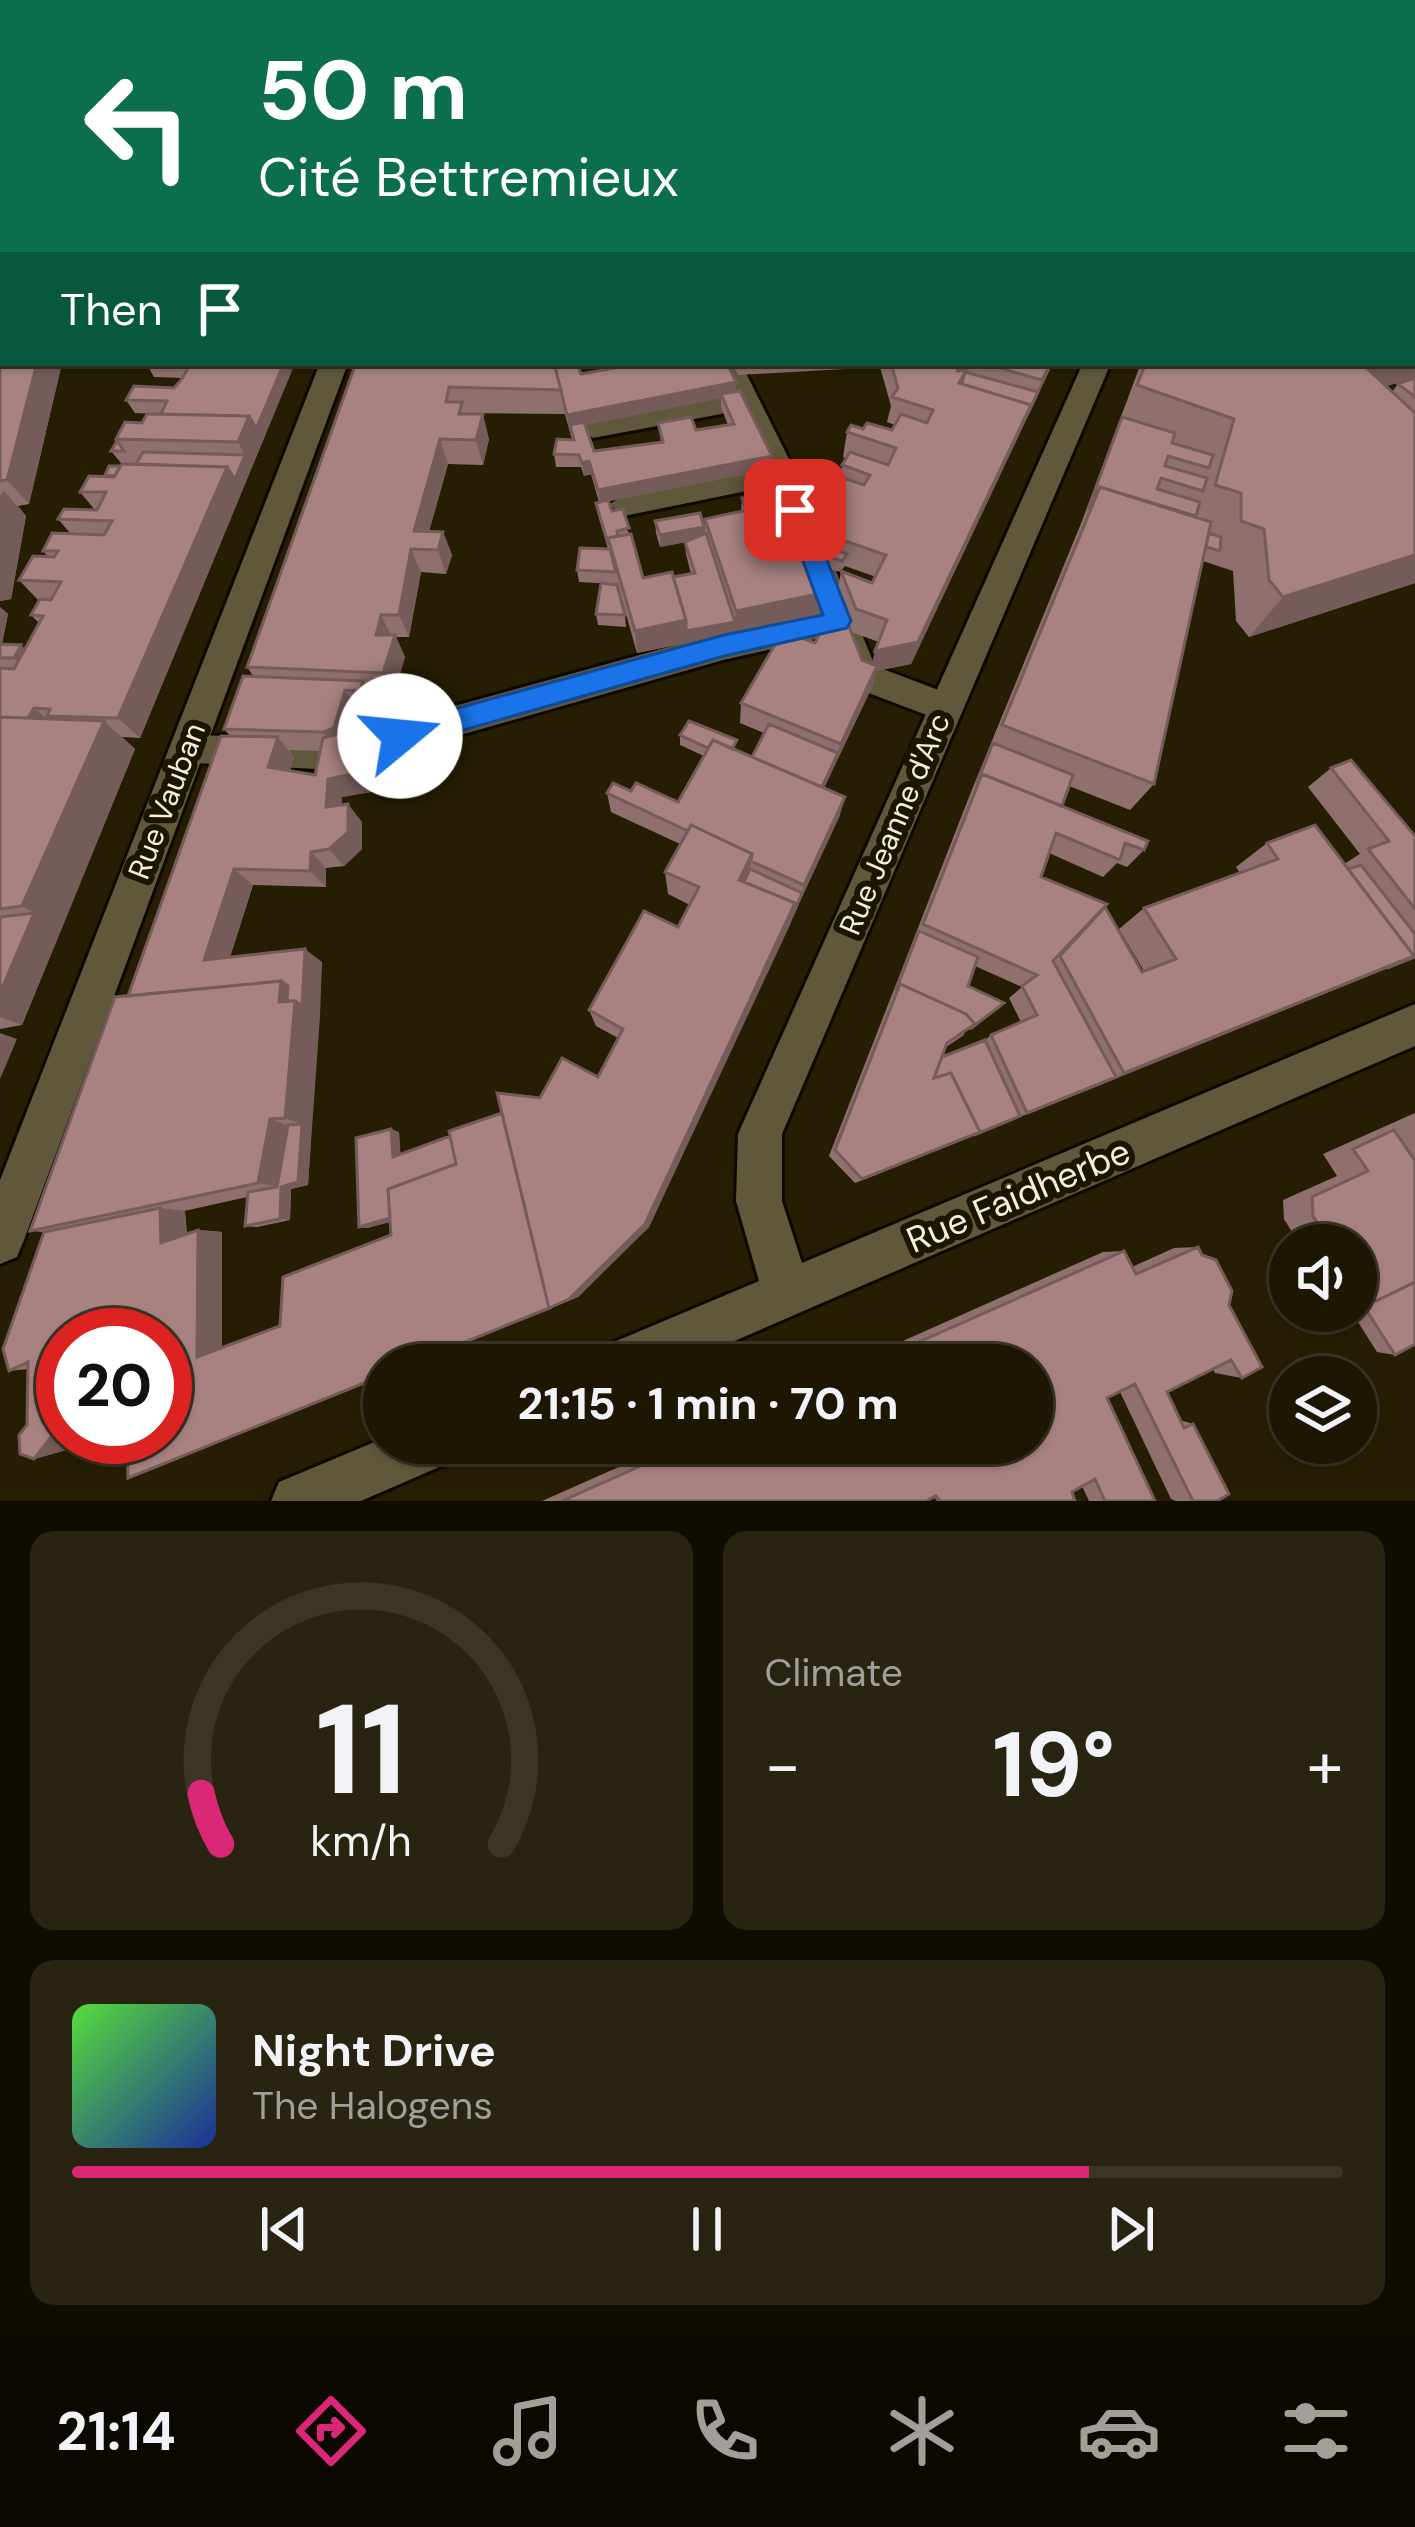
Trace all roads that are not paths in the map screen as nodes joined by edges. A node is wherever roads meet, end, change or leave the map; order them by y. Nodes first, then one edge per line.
1 (333, 366) edge
2 (729, 366) edge
3 (1096, 366) edge
4 (746, 400) junction
5 (592, 428) edge
6 (781, 472) junction
7 (624, 505) edge
8 (838, 621) junction
9 (945, 707) junction
10 (186, 751) junction
11 (1415, 1024) edge
12 (0, 1240) edge
13 (787, 1294) junction
14 (669, 1344) edge
15 (385, 1464) edge
16 (298, 1501) edge

1 - 10 street, Rue Vauban
2 - 4 street
3 - 9 street, Rue Jeanne d'Arc
4 - 5 street
4 - 6 street
6 - 7 street
6 - 8 street
8 - 9 street
8 - 10 street
9 - 13 street, Rue Jeanne d'Arc
10 - 12 street, Rue Vauban
11 - 13 street, Rue Faidherbe
13 - 14 street, Rue Faidherbe
15 - 16 street

